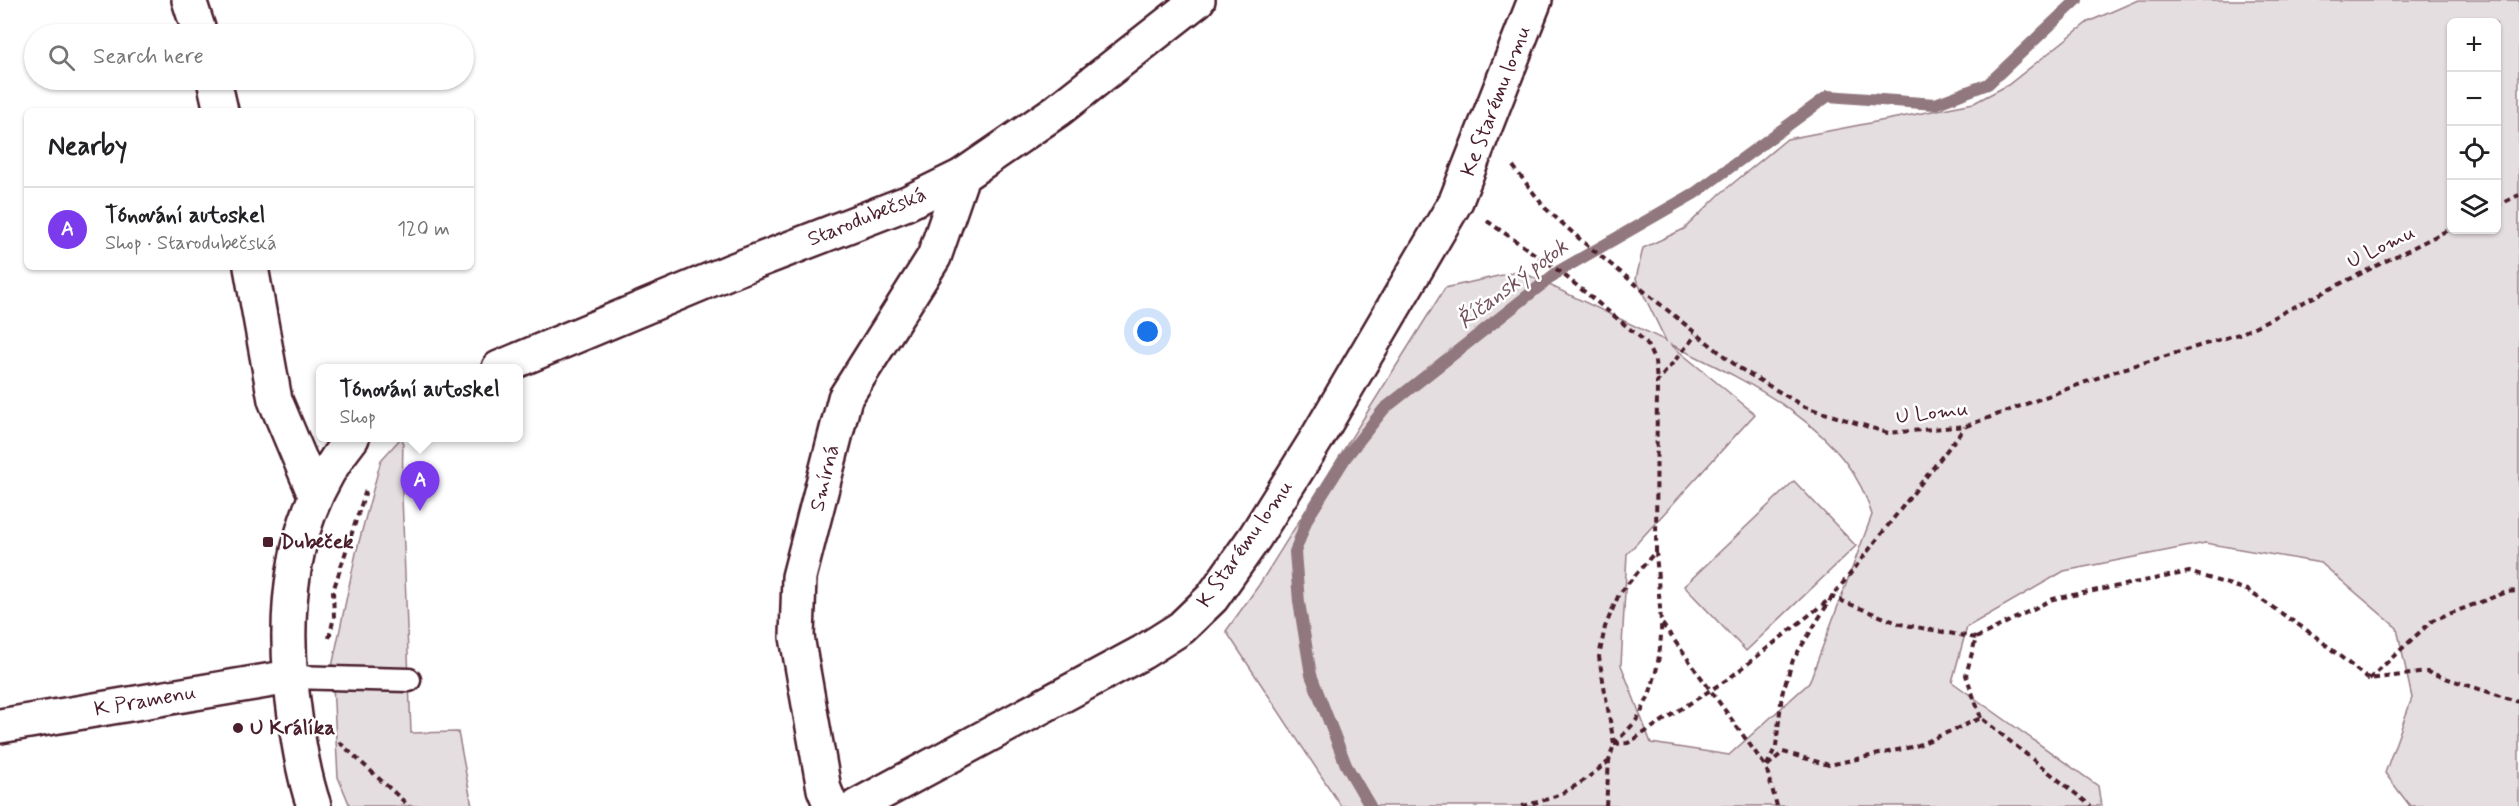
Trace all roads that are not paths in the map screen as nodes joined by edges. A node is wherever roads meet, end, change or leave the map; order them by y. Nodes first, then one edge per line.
1 (189, 0) edge
2 (1198, 0) edge
3 (1535, 0) edge
4 (197, 24) edge
5 (217, 90) edge
6 (221, 108) edge
7 (962, 176) junction
8 (1456, 201) joint
9 (252, 270) edge
10 (511, 364) edge
11 (349, 442) edge
12 (315, 495) junction
13 (290, 677) junction
14 (409, 680) dead end
15 (0, 726) edge
16 (314, 806) edge
17 (831, 806) edge
18 (858, 806) edge

1 - 4 street
2 - 7 street, Starodubečská
3 - 8 street, Ke Starému lomu
5 - 6 street
7 - 10 street, Starodubečská
7 - 17 street, Smírná
8 - 18 street, K Starému lomu
9 - 12 street
11 - 12 street
12 - 13 street
13 - 14 lane
13 - 15 street, K Pramenu
13 - 16 street

